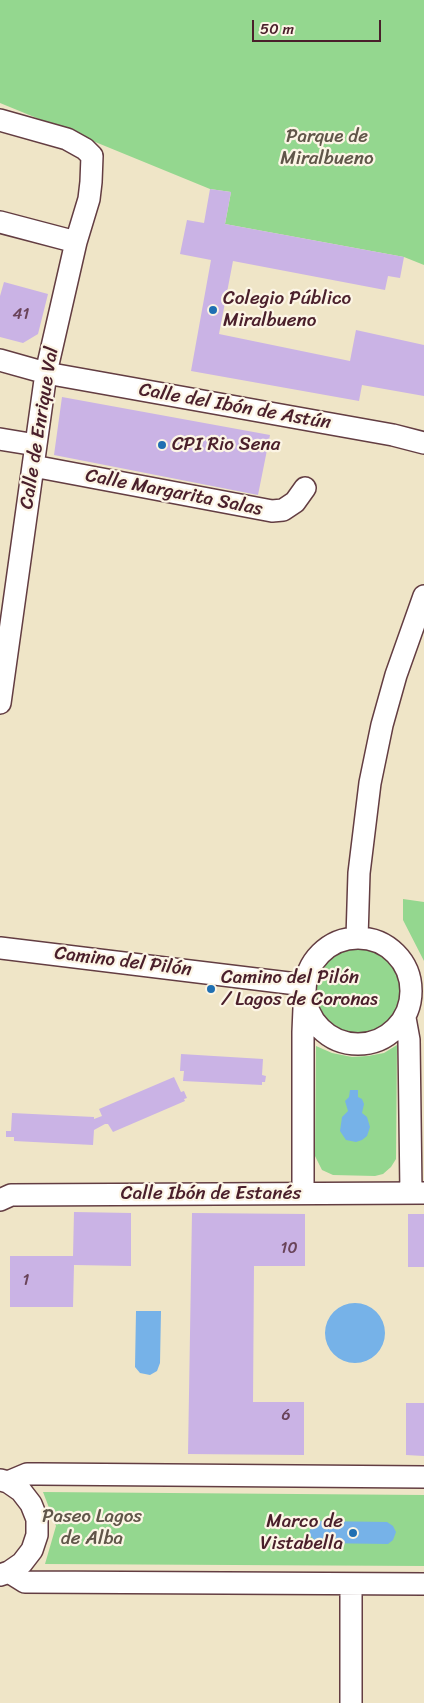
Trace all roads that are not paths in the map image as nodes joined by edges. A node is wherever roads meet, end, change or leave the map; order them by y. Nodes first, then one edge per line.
1 (0, 120) edge
2 (0, 222) edge
3 (76, 242) junction
4 (0, 360) edge
5 (46, 373) junction
6 (0, 439) edge
7 (424, 443) edge
8 (36, 445) junction
9 (33, 466) junction
10 (305, 488) dead end
11 (424, 596) edge
12 (0, 704) edge
13 (357, 938) junction
14 (0, 948) edge
15 (305, 994) junction
16 (413, 1004) edge
17 (303, 1193) junction
18 (417, 1193) edge
19 (0, 1200) edge
20 (424, 1477) edge
21 (4, 1481) edge
22 (4, 1574) edge
23 (350, 1584) junction
24 (424, 1584) edge
25 (351, 1703) edge

1 - 3 street, Calle de Enrique Val
2 - 3 street
3 - 5 street, Calle de Enrique Val
4 - 5 street, Calle del Ibón de Astún
5 - 7 street, Calle del Ibón de Astún
5 - 8 street, Calle de Enrique Val
6 - 8 street
8 - 9 street, Calle de Enrique Val
9 - 10 street, Calle Margarita Salas
9 - 12 street, Calle de Enrique Val
11 - 13 street
13 - 15 street
13 - 16 street
14 - 15 street, Camino del Pilón
15 - 16 street
15 - 17 street
16 - 18 street
17 - 18 street, Calle Ibón de Estanés
17 - 19 street, Calle Ibón de Estanés
20 - 21 street
21 - 22 street
22 - 23 street
23 - 24 street
23 - 25 street

